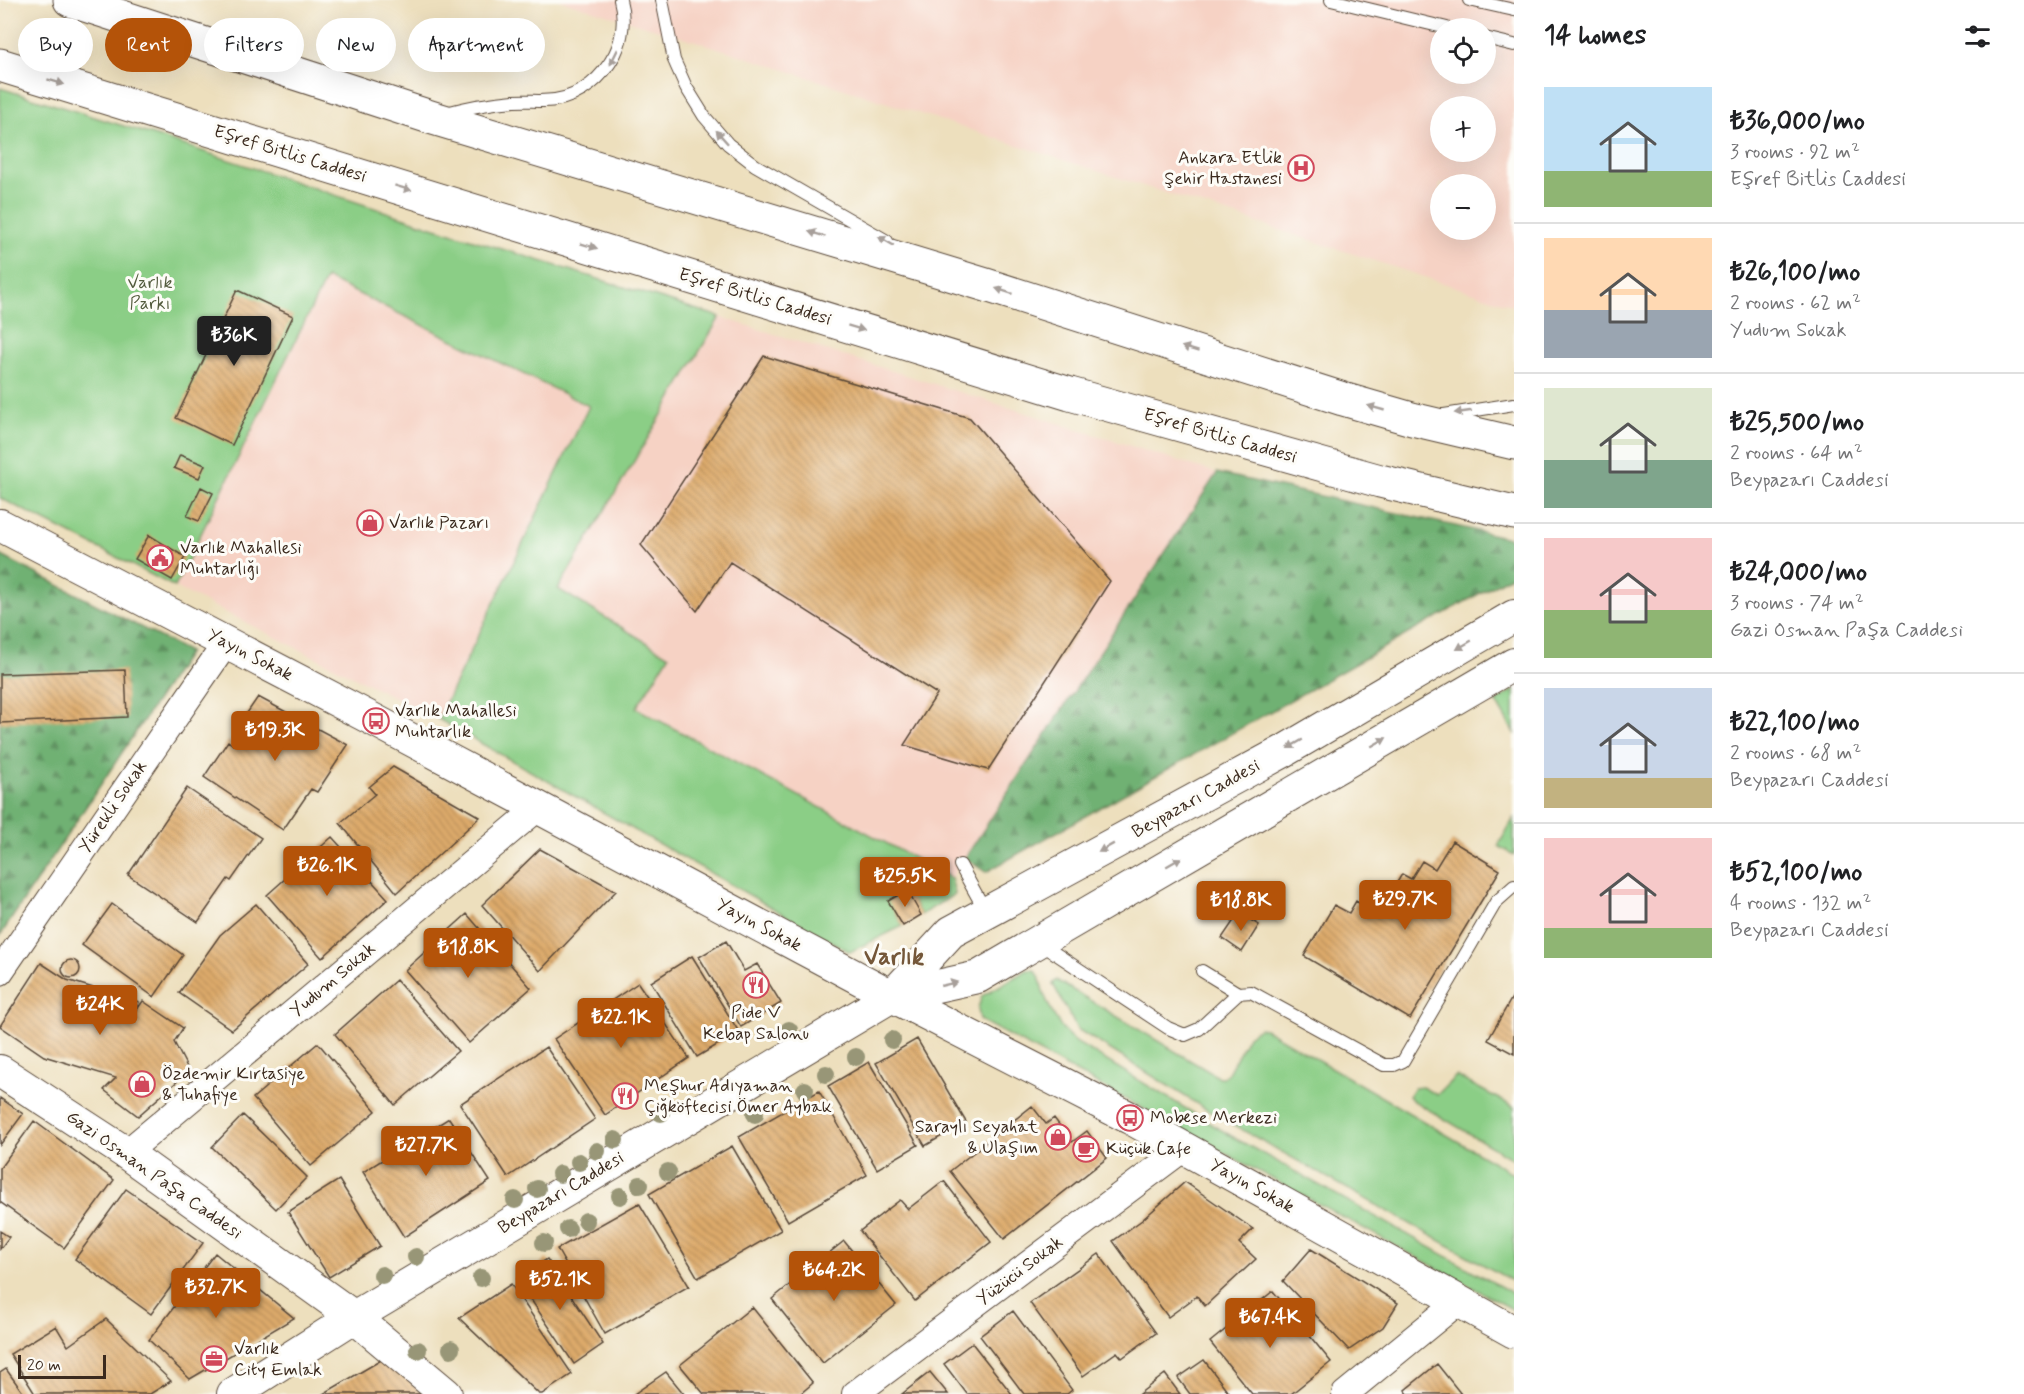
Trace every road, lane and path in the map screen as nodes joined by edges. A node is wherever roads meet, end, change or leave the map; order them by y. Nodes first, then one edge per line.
1 (70, 0) edge
2 (620, 0) edge
3 (662, 0) edge
4 (1330, 0) edge
5 (1469, 0) edge
6 (1514, 10) edge
7 (1430, 24) edge
8 (1496, 41) edge
9 (1514, 45) edge
10 (0, 64) edge
11 (430, 117) junction
12 (937, 270) junction
13 (1514, 404) edge
14 (1412, 419) junction
15 (1514, 443) edge
16 (1514, 513) edge
17 (0, 525) edge
18 (1514, 616) edge
19 (226, 643) junction
20 (1514, 664) edge
21 (539, 807) junction
22 (960, 865) dead end
23 (1514, 886) edge
24 (986, 913) junction
25 (1038, 941) junction
26 (1202, 971) dead end
27 (0, 972) edge
28 (1238, 993) junction
29 (891, 996) junction
30 (0, 1071) edge
31 (1184, 1148) junction
32 (126, 1153) junction
33 (1459, 1301) junction
34 (354, 1317) junction
35 (1514, 1332) edge
36 (233, 1394) edge
37 (446, 1394) edge
38 (855, 1394) edge
39 (1345, 1394) edge

1 - 11 main road
2 -> 11 lane
12 -> 3 lane
4 - 7 lane
5 - 6 lane
8 - 9 lane
10 -> 16 main road, Eşref Bitlis Caddesi
12 -> 11 main road
14 -> 12 main road
13 -> 14 lane
14 - 15 main road
17 - 19 street, Yayın Sokak
18 -> 24 street, Beypazarı Caddesi
19 - 21 street, Yayın Sokak
19 - 27 street, Yürekli Sokak
25 -> 20 street, Beypazarı Caddesi
21 - 29 street, Yayın Sokak
21 - 32 street, Yudum Sokak
22 - 24 lane
23 - 28 lane
24 - 29 street, Beypazarı Caddesi
25 - 28 lane
29 -> 25 street, Beypazarı Caddesi
26 - 28 lane
29 - 31 street, Yayın Sokak
29 - 34 street, Beypazarı Caddesi
30 - 32 street, Gazi Osman Paşa Caddesi
31 - 33 street, Yayın Sokak
31 - 38 street, Yüzücü Sokak
32 - 34 street, Gazi Osman Paşa Caddesi
33 - 35 street, Yayın Sokak
33 - 39 street
34 - 36 street, Beypazarı Caddesi
34 - 37 street, Gazi Osman Paşa Caddesi

